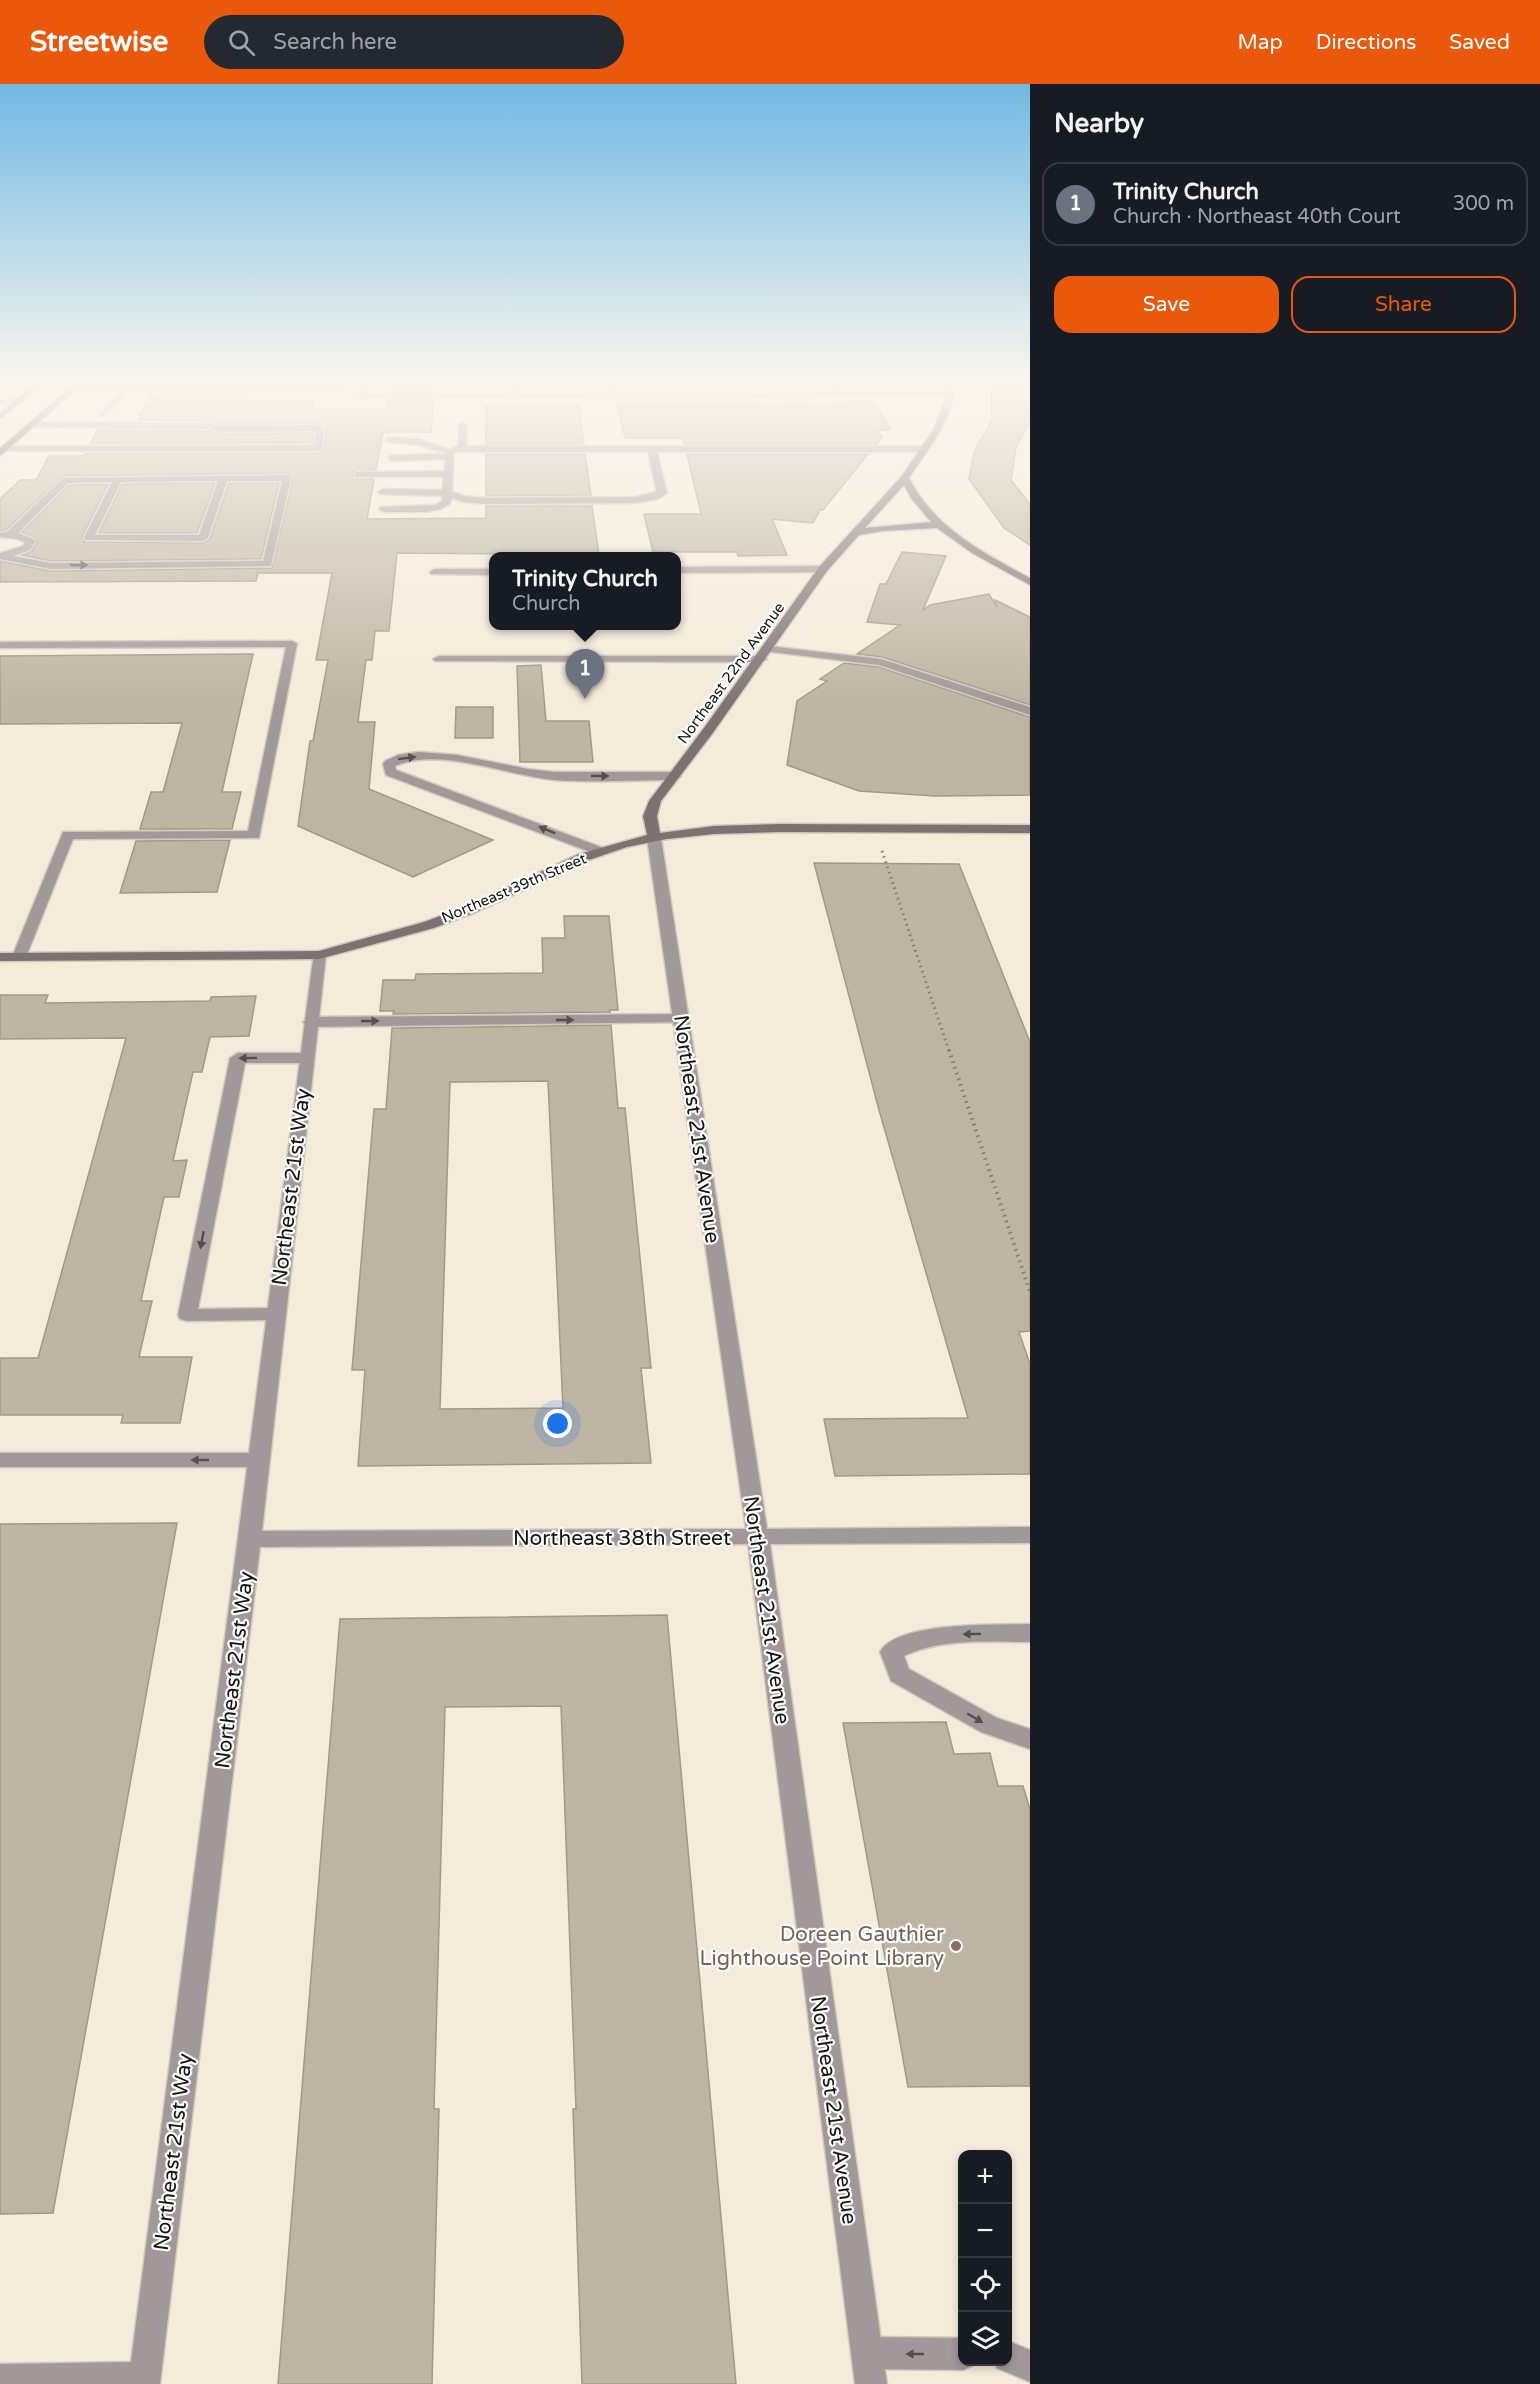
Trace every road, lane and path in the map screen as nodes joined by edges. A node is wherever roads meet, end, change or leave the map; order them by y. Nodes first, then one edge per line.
1 (52, 492) edge
2 (111, 492) edge
3 (218, 492) edge
4 (284, 492) edge
5 (404, 492) edge
6 (662, 492) edge
7 (891, 492) edge
8 (910, 492) edge
9 (447, 493) junction
10 (384, 509) dead end
11 (937, 525) junction
12 (856, 533) junction
13 (5, 535) edge
14 (0, 556) edge
15 (823, 569) junction
16 (681, 570) edge
17 (435, 572) dead end
18 (489, 572) edge
19 (1030, 582) edge
20 (0, 645) edge
21 (764, 654) junction
22 (439, 659) dead end
23 (1030, 711) edge
24 (675, 776) junction
25 (875, 829) junction
26 (1030, 829) edge
27 (654, 838) junction
28 (602, 852) junction
29 (319, 955) junction
30 (0, 957) edge
31 (18, 957) junction
32 (681, 1019) junction
33 (311, 1022) junction
34 (306, 1058) junction
35 (1030, 1292) edge
36 (276, 1314) junction
37 (0, 1460) edge
38 (259, 1460) junction
39 (1030, 1535) edge
40 (758, 1537) junction
41 (250, 1539) junction
42 (1030, 1633) edge
43 (1030, 1739) edge
44 (867, 2354) junction
45 (958, 2354) edge
46 (1012, 2359) edge
47 (1030, 2366) edge
48 (0, 2380) edge
49 (145, 2381) edge
50 (871, 2384) edge

1 - 13 street
2 - 3 street
14 -> 4 street
5 - 9 street
6 - 9 street
7 - 12 street, Northeast 22nd Avenue
8 - 11 street
9 - 10 street
11 - 12 street
11 - 19 street
12 - 15 street, Northeast 22nd Avenue
13 - 14 street
15 - 16 street
15 - 21 street, Northeast 22nd Avenue
17 - 18 street
20 - 31 street
21 - 22 street
21 - 23 street
21 - 24 street, Northeast 22nd Avenue
24 - 27 street, Northeast 22nd Avenue
28 -> 24 street
25 - 26 street, Northeast 39th Street
25 - 27 street, Northeast 39th Street
25 - 35 path
27 - 28 street, Northeast 39th Street
27 - 32 street, Northeast 21st Avenue
28 - 29 street, Northeast 39th Street
29 - 31 street, Northeast 39th Street
29 - 33 street, Northeast 21st Way
30 - 31 street, Northeast 39th Street
33 -> 32 street
32 - 40 street, Northeast 21st Avenue
33 - 34 street, Northeast 21st Way
34 - 36 street, Northeast 21st Way
34 -> 36 street
36 - 38 street, Northeast 21st Way
38 -> 37 street
38 - 41 street, Northeast 21st Way
39 - 40 street, Northeast 38th Street
40 - 41 street, Northeast 38th Street
40 - 44 street, Northeast 21st Avenue
41 - 49 street, Northeast 21st Way
42 -> 43 street
45 -> 44 street
44 - 50 street, Northeast 21st Avenue
46 - 47 street
48 - 49 street

